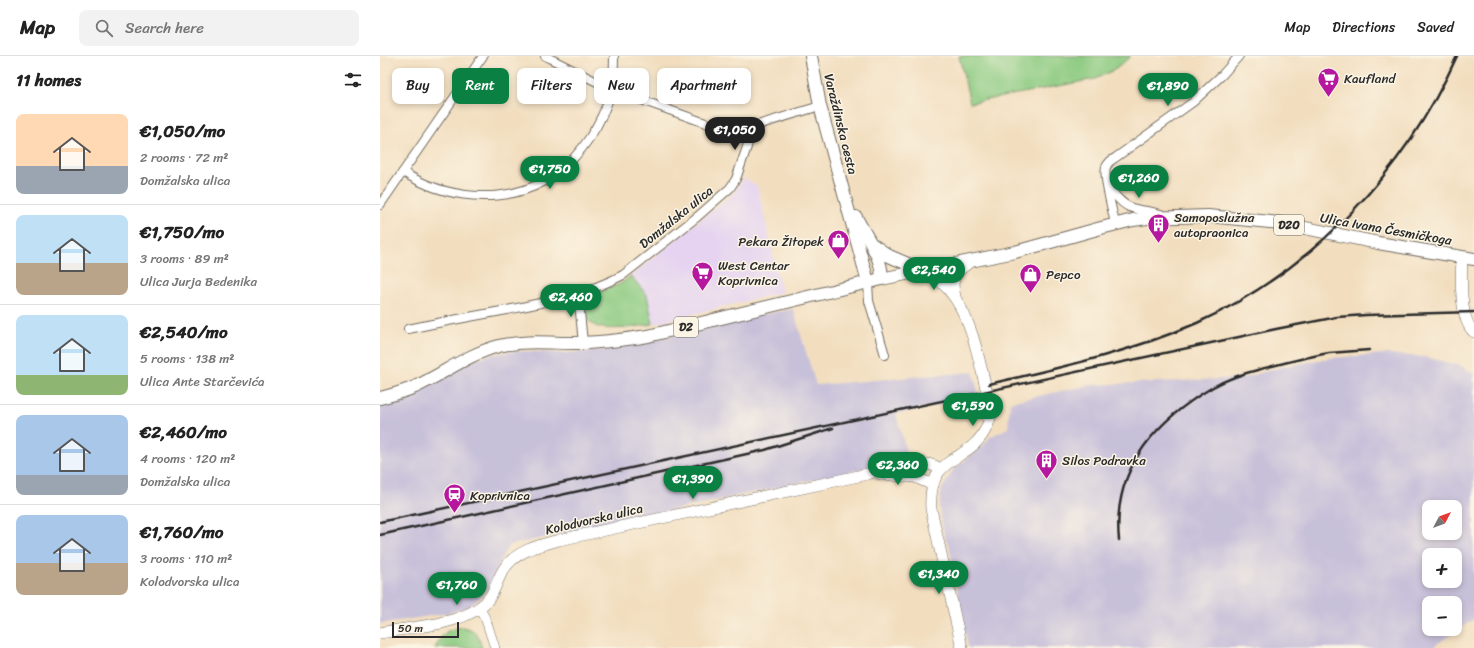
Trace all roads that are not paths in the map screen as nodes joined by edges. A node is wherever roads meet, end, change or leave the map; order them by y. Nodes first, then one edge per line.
1 (483, 56) edge
2 (545, 56) edge
3 (614, 56) edge
4 (811, 56) edge
5 (1239, 56) edge
6 (613, 68) edge
7 (594, 80) edge
8 (649, 103) edge
9 (607, 104) edge
10 (820, 106) junction
11 (751, 127) junction
12 (403, 172) junction
13 (1107, 186) junction
14 (846, 199) junction
15 (380, 206) edge
16 (1166, 216) junction
17 (1115, 224) junction
18 (870, 243) junction
19 (1468, 258) edge
20 (971, 261) junction
21 (923, 271) junction
22 (881, 279) junction
23 (868, 282) junction
24 (578, 292) junction
25 (956, 298) junction
26 (408, 329) dead end
27 (1474, 332) edge
28 (583, 343) junction
29 (885, 355) dead end
30 (380, 398) edge
31 (941, 469) junction
32 (868, 474) junction
33 (933, 485) junction
34 (480, 607) junction
35 (380, 633) edge
36 (495, 648) edge
37 (962, 648) edge

1 - 12 street
2 - 7 street
3 - 6 street
4 - 10 main road, Varaždinska cesta
5 - 13 street
8 - 11 street
9 - 12 street
10 - 11 street
10 - 14 main road, Varaždinska cesta
11 - 24 street, Domžalska ulica
12 - 15 street
13 - 16 street
13 - 17 street
14 - 18 main road, Varaždinska cesta
14 - 23 main road, Varaždinska cesta
16 - 17 main road, Ulica Ivana Česmičkoga / D20
16 - 19 main road, Ulica Ivana Česmičkoga / D20
17 - 20 main road, Ulica Ivana Česmičkoga / D20
18 - 21 main road
18 - 22 main road, Varaždinska cesta
19 - 27 main road
20 - 21 main road, Ulica Ivana Česmičkoga / D20
20 - 25 main road
21 - 22 main road, Ulica Ivana Česmičkoga / D20
21 - 25 main road
22 - 23 main road, Ulica Ivana Česmičkoga / D2
23 - 28 main road, D2
23 - 29 street, Varaždinska cesta
24 - 26 street, Domžalska ulica
24 - 28 street
25 - 31 main road
28 - 30 main road, D2
31 - 32 main road, Kolodvorska ulica
31 - 33 main road
32 - 33 main road, Kolodvorska ulica
32 - 34 main road, Kolodvorska ulica
33 - 37 main road
34 - 35 main road, Kolodvorska ulica
34 - 36 street

